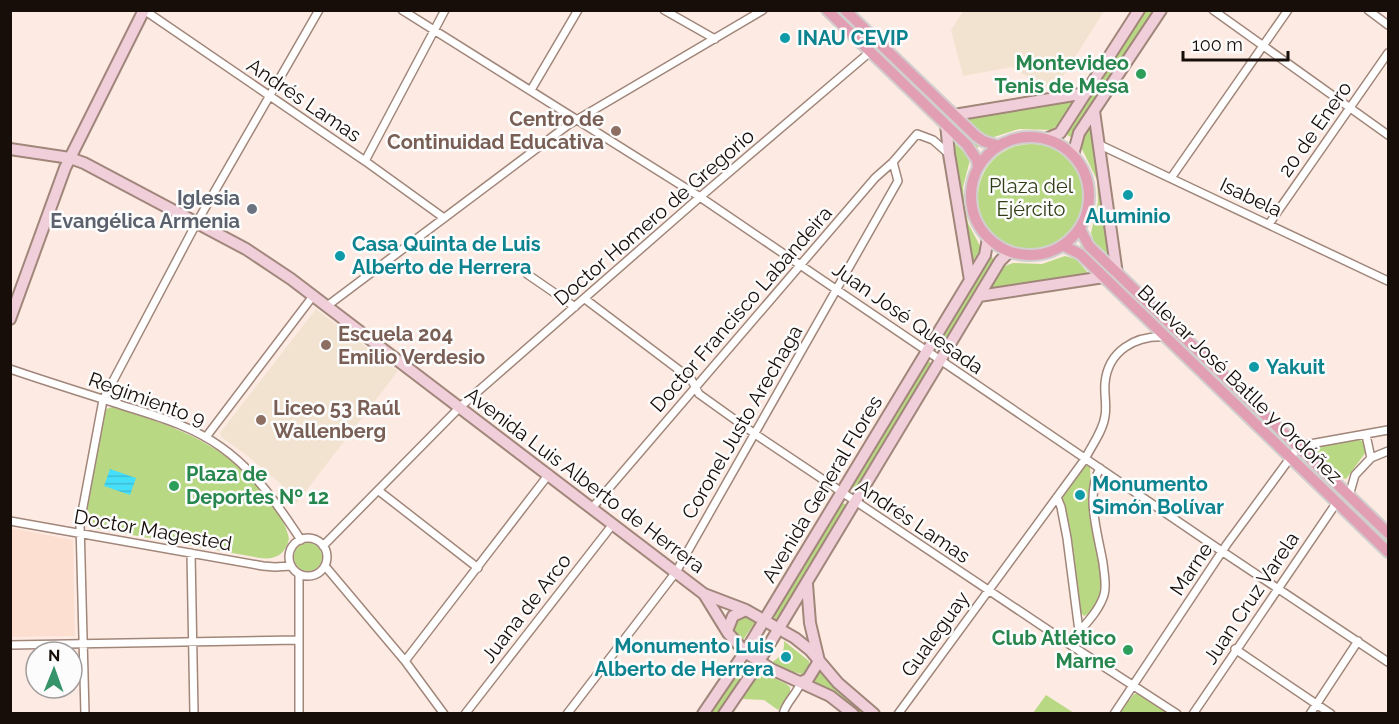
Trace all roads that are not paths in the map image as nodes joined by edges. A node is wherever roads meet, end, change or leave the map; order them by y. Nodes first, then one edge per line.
1 (144, 10) edge
2 (319, 10) edge
3 (402, 10) edge
4 (445, 10) edge
5 (578, 10) edge
6 (664, 10) edge
7 (763, 10) edge
8 (827, 10) edge
9 (1139, 10) edge
10 (1161, 10) edge
11 (1213, 10) edge
12 (1288, 10) edge
13 (1368, 10) edge
14 (847, 11) edge
15 (1389, 25) edge
16 (844, 27) junction
17 (435, 32) junction
18 (715, 39) junction
19 (1263, 46) junction
20 (870, 52) junction
21 (1389, 53) edge
22 (531, 90) junction
23 (1086, 93) junction
24 (268, 96) junction
25 (1351, 108) junction
26 (1094, 111) junction
27 (954, 115) junction
28 (577, 120) junction
29 (946, 124) junction
30 (1389, 135) edge
31 (1046, 139) junction
32 (1098, 144) junction
33 (999, 146) junction
34 (10, 149) edge
35 (949, 154) junction
36 (1073, 155) junction
37 (70, 158) junction
38 (365, 161) junction
39 (893, 162) junction
40 (978, 168) junction
41 (1170, 178) junction
42 (700, 197) junction
43 (444, 218) junction
44 (197, 222) junction
45 (1269, 224) junction
46 (1080, 229) junction
47 (988, 238) junction
48 (1064, 246) junction
49 (1009, 252) junction
50 (801, 264) junction
51 (527, 274) dead end
52 (1117, 274) junction
53 (1104, 277) junction
54 (970, 280) junction
55 (1389, 281) edge
56 (837, 288) junction
57 (313, 296) junction
58 (979, 296) junction
59 (585, 299) junction
60 (327, 306) junction
61 (575, 307) junction
62 (10, 318) edge
63 (1166, 337) junction
64 (926, 351) junction
65 (940, 361) junction
66 (10, 369) edge
67 (695, 387) junction
68 (103, 400) junction
69 (460, 407) junction
70 (1389, 430) edge
71 (755, 434) junction
72 (1366, 435) junction
73 (206, 437) junction
74 (1299, 446) junction
75 (1389, 451) edge
76 (1289, 456) junction
77 (1371, 458) junction
78 (1085, 459) junction
79 (1100, 468) junction
80 (549, 474) junction
81 (379, 491) junction
82 (841, 492) junction
83 (1349, 496) junction
84 (1058, 497) junction
85 (855, 501) junction
86 (1337, 502) junction
87 (592, 508) junction
88 (10, 521) edge
89 (613, 524) junction
90 (1389, 533) edge
91 (80, 534) junction
92 (301, 540) junction
93 (323, 546) junction
94 (1222, 552) junction
95 (1389, 552) edge
96 (191, 553) junction
97 (291, 566) junction
98 (325, 566) junction
99 (478, 568) junction
100 (676, 572) junction
101 (299, 574) junction
102 (808, 580) junction
103 (1278, 588) junction
104 (988, 590) junction
105 (704, 594) junction
106 (747, 610) junction
107 (765, 620) junction
108 (779, 628) junction
109 (727, 631) junction
110 (1079, 631) junction
111 (83, 640) edge
112 (298, 640) junction
113 (1358, 641) junction
114 (193, 642) junction
115 (84, 644) edge
116 (1069, 644) junction
117 (1235, 649) junction
118 (745, 652) junction
119 (405, 661) junction
120 (819, 661) junction
121 (759, 662) junction
122 (1389, 662) edge
123 (84, 679) edge
124 (801, 682) junction
125 (1133, 685) junction
126 (1316, 704) junction
127 (85, 714) edge
128 (194, 714) edge
129 (299, 714) edge
130 (444, 714) edge
131 (465, 714) edge
132 (567, 714) edge
133 (703, 714) edge
134 (724, 714) edge
135 (783, 714) edge
136 (853, 714) edge
137 (874, 714) edge
138 (898, 714) edge
139 (1114, 714) edge
140 (1177, 714) edge
141 (1192, 714) edge
142 (1310, 714) edge
143 (1330, 714) edge

1 - 24 street, Andrés Lamas
1 - 37 main road
2 - 24 street
3 - 17 street, Juan José Quesada
4 - 17 street
5 - 22 street
6 - 18 street
7 - 18 street
8 - 16 main road
9 - 23 main road
10 - 26 main road
11 - 19 street
12 - 19 street
13 - 15 street
14 - 16 street
14 - 27 main road
16 - 20 main road
17 - 22 street, Juan José Quesada
17 - 38 street
18 - 28 street
19 - 25 street
19 - 41 street
20 - 29 main road
20 - 42 street, Doctor Homero de Gregorio
21 - 25 street, 20 de Enero
22 - 28 street, Juan José Quesada
23 - 27 main road
23 - 31 main road
24 - 38 street, Andrés Lamas
24 - 44 street
25 - 30 street
25 - 45 street, 20 de Enero
26 - 32 main road
26 - 36 main road
27 - 33 main road
28 - 42 street, Juan José Quesada
28 - 43 street
29 - 35 main road
29 - 40 main road
31 - 33 main road
31 - 36 main road
32 - 41 street, Isabela
32 - 52 main road, Bulevar José Batlle y Ordóñez
33 - 40 main road
34 - 37 main road, Avenida Luis Alberto de Herrera
35 - 39 street, Doctor Francisco Labandeira
35 - 54 main road
36 - 46 main road
37 - 44 main road, Avenida Luis Alberto de Herrera
37 - 62 main road
38 - 43 street, Andrés Lamas
39 - 50 street, Doctor Francisco Labandeira
39 - 56 street, Coronel Justo Arechaga
40 - 47 main road
41 - 45 street, Isabela
42 - 50 street, Juan José Quesada
42 - 59 street, Doctor Homero de Gregorio
43 - 60 street
44 - 57 main road, Avenida Luis Alberto de Herrera
44 - 68 street
45 - 55 street, Isabela
46 - 48 main road
46 - 52 main road, Bulevar José Batlle y Ordóñez
47 - 49 main road
47 - 54 main road, Avenida General Flores
48 - 49 main road
48 - 53 main road, Bulevar José Batlle y Ordóñez
49 - 58 main road, Avenida General Flores
50 - 56 street, Juan José Quesada
50 - 67 street, Doctor Francisco Labandeira
51 - 61 street
52 - 74 main road, Bulevar José Batlle y Ordóñez
53 - 58 main road
53 - 63 main road, Bulevar José Batlle y Ordóñez
54 - 64 main road, Avenida General Flores
56 - 64 street, Juan José Quesada
56 - 71 street, Coronel Justo Arechaga
57 - 60 main road, Avenida Luis Alberto de Herrera
57 - 73 street
58 - 65 main road, Avenida General Flores
59 - 61 street, Doctor Homero de Gregorio
59 - 67 street, Andrés Lamas
60 - 69 main road, Avenida Luis Alberto de Herrera
61 - 69 street, Doctor Homero de Gregorio
63 - 76 main road, Bulevar José Batlle y Ordóñez
63 - 78 street, Gualeguay
64 - 65 street, Juan José Quesada
64 - 82 main road, Avenida General Flores
65 - 78 street, Juan José Quesada
65 - 85 main road, Avenida General Flores
66 - 68 street, Regimiento 9
67 - 71 street, Andrés Lamas
67 - 87 street, Doctor Francisco Labandeira
68 - 73 street, Regimiento 9
68 - 91 street
69 - 80 main road, Avenida Luis Alberto de Herrera
69 - 81 street, Doctor Homero de Gregorio
70 - 72 street
71 - 82 street, Andrés Lamas
71 - 100 street, Coronel Justo Arechaga
72 - 74 street
72 - 77 street
73 - 92 street, Regimiento 9
74 - 76 street, Marne
74 - 83 main road, Bulevar José Batlle y Ordóñez
75 - 77 street
76 - 86 main road, Bulevar José Batlle y Ordóñez
76 - 94 street, Marne
77 - 83 street
78 - 79 street, Juan José Quesada
78 - 84 street, Gualeguay
79 - 94 street, Juan José Quesada
79 - 110 street
80 - 87 main road, Avenida Luis Alberto de Herrera
80 - 99 street
81 - 93 street, Doctor Homero de Gregorio
81 - 99 street
82 - 85 street, Andrés Lamas
82 - 107 main road, Avenida General Flores
83 - 90 main road, Bulevar José Batlle y Ordóñez
84 - 104 street, Gualeguay
84 - 110 street
85 - 102 main road, Avenida General Flores
85 - 104 street, Andrés Lamas
86 - 95 main road, Bulevar José Batlle y Ordóñez
86 - 103 street, Juan Cruz Varela
87 - 89 main road, Avenida Luis Alberto de Herrera
88 - 91 street, Doctor Magested
89 - 100 main road, Avenida Luis Alberto de Herrera
89 - 131 street, Juana de Arco
91 - 96 street, Doctor Magested
91 - 111 street
92 - 93 street
92 - 97 street
93 - 98 street
94 - 103 street, Juan José Quesada
94 - 125 street, Marne
96 - 97 street, Doctor Magested
96 - 114 street
97 - 101 street
98 - 101 street
98 - 119 street
99 - 119 street
100 - 105 main road, Avenida Luis Alberto de Herrera
100 - 132 street, Coronel Justo Arechaga
101 - 112 street
102 - 108 main road, Avenida General Flores
102 - 120 main road, Avenida Luis Alberto de Herrera
103 - 113 street, Juan José Quesada
103 - 117 street, Juan Cruz Varela
104 - 116 street, Andrés Lamas
104 - 138 street, Gualeguay
105 - 106 main road, Avenida Luis Alberto de Herrera
105 - 109 main road, Avenida Luis Alberto de Herrera
106 - 107 main road, Avenida Luis Alberto de Herrera
106 - 109 main road
107 - 108 main road, Avenida Luis Alberto de Herrera
107 - 118 main road, Avenida General Flores
108 - 120 main road, Avenida Luis Alberto de Herrera
108 - 121 main road, Avenida General Flores
109 - 118 main road, Avenida Luis Alberto de Herrera
110 - 116 street
112 - 114 street
112 - 129 street
113 - 122 street, Juan José Quesada
113 - 126 street
114 - 115 street
114 - 128 street
116 - 125 street, Andrés Lamas
117 - 126 street
117 - 141 street, Juan Cruz Varela
118 - 121 main road, Avenida Luis Alberto de Herrera
118 - 133 main road, Avenida General Flores
119 - 130 street
120 - 124 main road
120 - 137 main road, Avenida Luis Alberto de Herrera
121 - 124 main road, Avenida Luis Alberto de Herrera
121 - 134 main road, Avenida General Flores
123 - 127 street
124 - 135 street
124 - 136 main road, Avenida Luis Alberto de Herrera
125 - 139 street, Marne
125 - 140 street, Andrés Lamas
126 - 142 street
126 - 143 street

